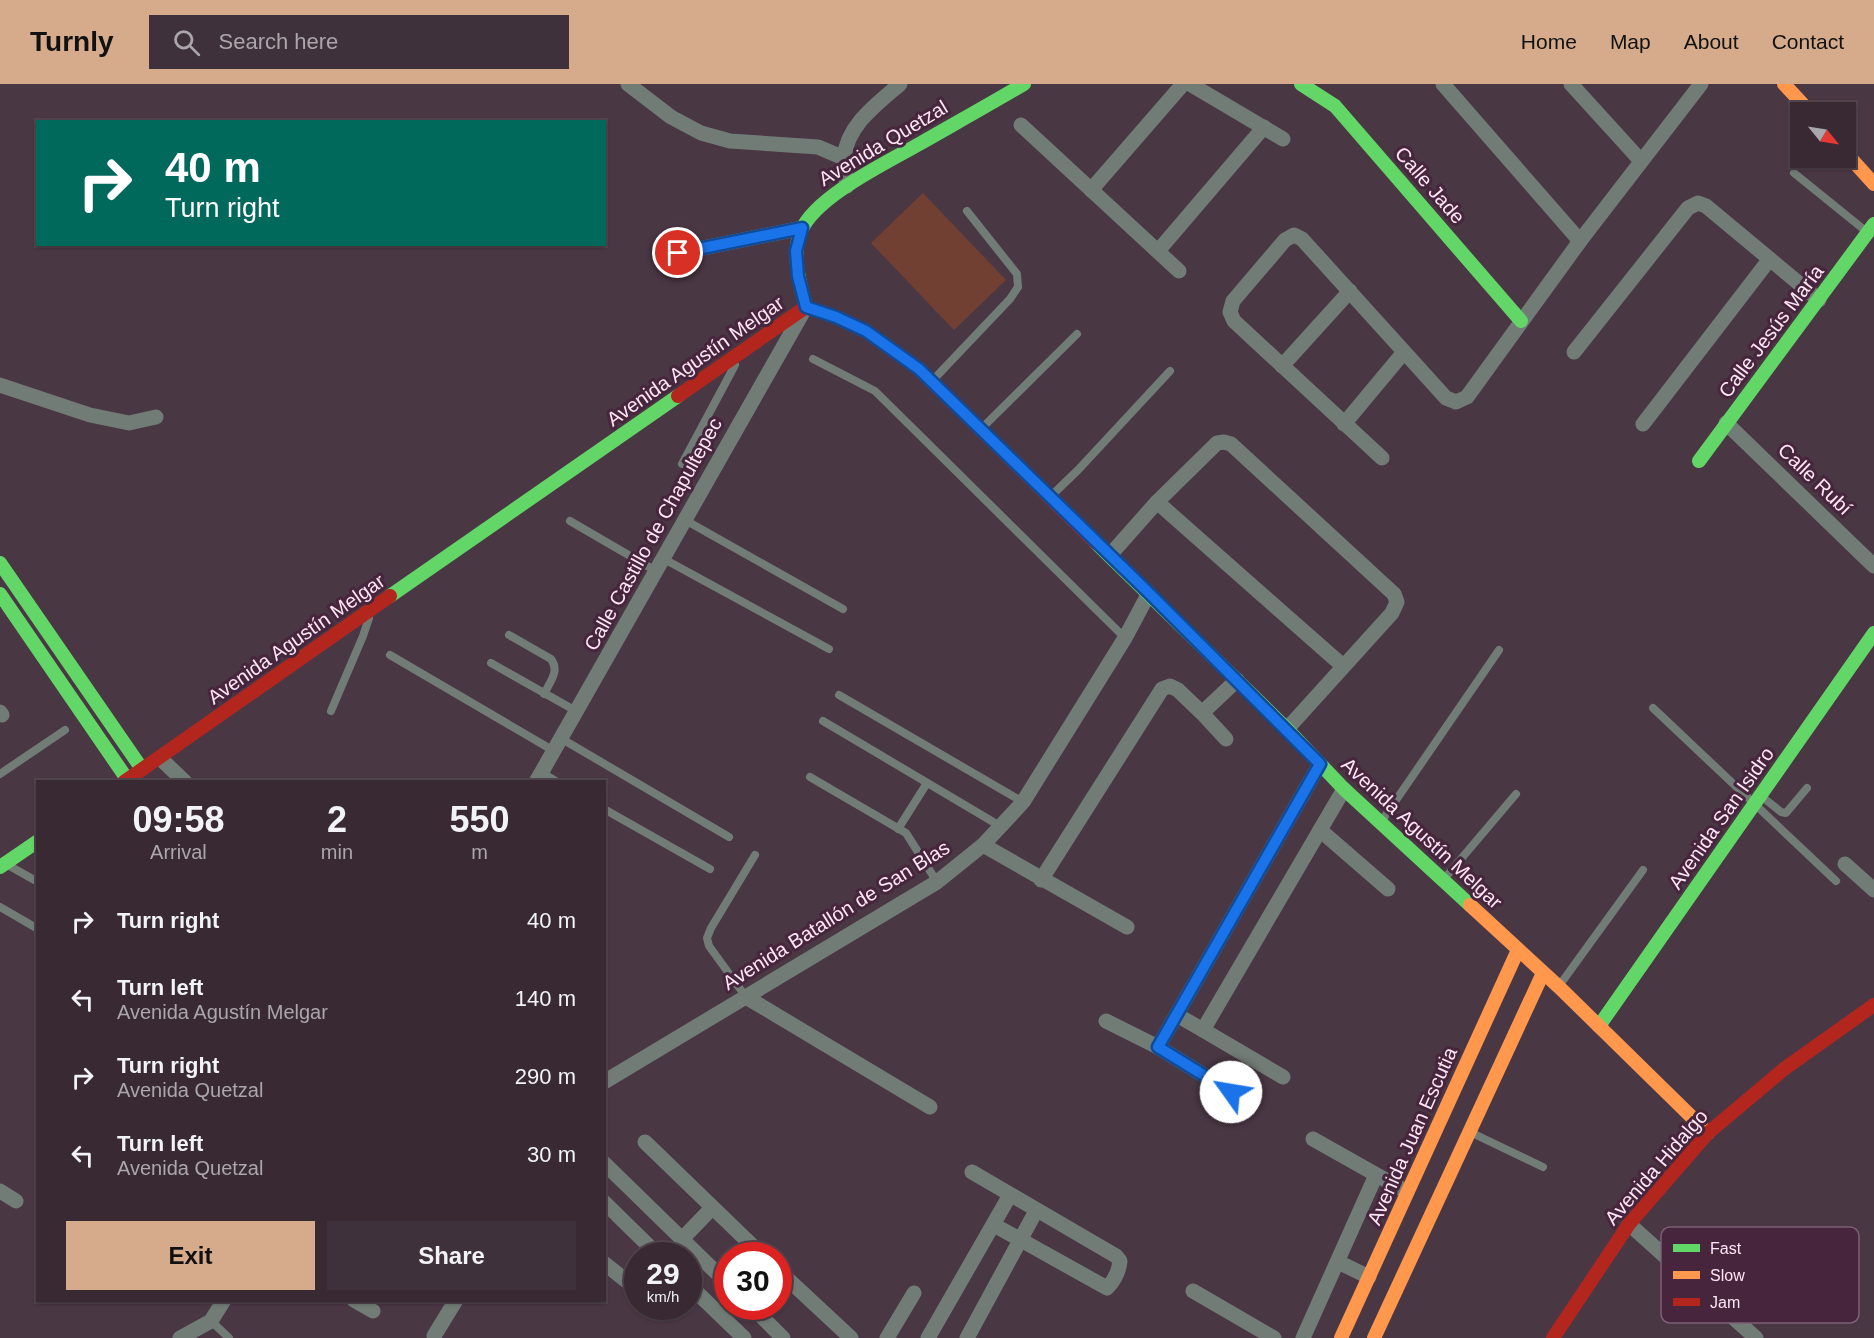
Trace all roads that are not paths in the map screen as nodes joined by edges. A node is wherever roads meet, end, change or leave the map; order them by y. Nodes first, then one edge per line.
1 (628, 84) edge
2 (900, 84) edge
3 (1024, 84) edge
4 (1183, 84) edge
5 (1190, 84) edge
6 (1301, 84) edge
7 (1443, 84) edge
8 (1571, 84) edge
9 (1701, 84) edge
10 (1784, 84) edge
11 (1801, 102) edge
12 (1021, 125) dead end
13 (1264, 127) junction
14 (1283, 139) dead end
15 (844, 158) junction
16 (1641, 161) junction
17 (1856, 164) edge
18 (1794, 173) dead end
19 (1874, 184) edge
20 (847, 186) junction
21 (1091, 190) junction
22 (967, 211) dead end
23 (802, 228) junction
24 (1871, 229) edge
25 (1580, 241) junction
26 (1158, 251) junction
27 (678, 253) dead end
28 (1769, 260) junction
29 (1179, 271) dead end
30 (1350, 291) junction
31 (1819, 300) junction
32 (806, 307) junction
33 (1521, 321) junction
34 (1077, 334) dead end
35 (1404, 352) junction
36 (1574, 352) dead end
37 (741, 353) junction
38 (813, 359) dead end
39 (1282, 366) junction
40 (1170, 371) dead end
41 (932, 381) junction
42 (0, 385) edge
43 (156, 417) dead end
44 (1726, 423) junction
45 (1344, 424) junction
46 (1643, 424) dead end
47 (981, 429) junction
48 (1382, 458) dead end
49 (1699, 461) dead end
50 (682, 464) dead end
51 (1050, 497) junction
52 (1157, 502) junction
53 (570, 520) dead end
54 (685, 520) junction
55 (1110, 555) junction
56 (0, 563) edge
57 (660, 565) junction
58 (1874, 566) edge
59 (4, 581) edge
60 (1149, 593) junction
61 (0, 594) edge
62 (843, 609) dead end
63 (371, 610) junction
64 (1874, 633) edge
65 (509, 635) dead end
66 (1125, 638) junction
67 (829, 649) dead end
68 (1499, 650) dead end
69 (390, 655) dead end
70 (491, 663) dead end
71 (1343, 666) junction
72 (1236, 680) junction
73 (544, 693) junction
74 (839, 695) dead end
75 (1653, 708) dead end
76 (331, 711) dead end
77 (577, 712) junction
78 (1202, 713) junction
79 (823, 721) dead end
80 (1287, 729) junction
81 (65, 730) dead end
82 (1226, 739) dead end
83 (558, 745) junction
84 (160, 758) junction
85 (1320, 764) junction
86 (142, 770) junction
87 (0, 774) edge
88 (539, 777) edge
89 (810, 777) dead end
90 (126, 780) edge
91 (183, 780) edge
92 (927, 783) junction
93 (1806, 788) dead end
94 (1344, 789) junction
95 (1516, 794) dead end
96 (1757, 800) junction
97 (1023, 802) junction
98 (606, 810) edge
99 (1380, 822) junction
100 (1000, 826) junction
101 (898, 829) junction
102 (1320, 831) junction
103 (729, 837) dead end
104 (36, 842) edge
105 (983, 845) junction
106 (755, 855) dead end
107 (1845, 864) dead end
108 (2, 867) edge
109 (710, 869) dead end
110 (1643, 870) dead end
111 (1041, 880) junction
112 (1443, 880) junction
113 (36, 881) edge
114 (937, 882) junction
115 (1836, 882) dead end
116 (1388, 889) dead end
117 (1874, 890) edge
118 (0, 907) edge
119 (1127, 927) dead end
120 (36, 928) edge
121 (1518, 950) junction
122 (1543, 973) junction
123 (1559, 987) junction
124 (746, 997) junction
125 (1874, 1005) edge
126 (1177, 1015) junction
127 (1106, 1021) dead end
128 (1599, 1026) junction
129 (1203, 1030) junction
130 (1158, 1047) junction
131 (1283, 1077) dead end
132 (606, 1081) edge
133 (1231, 1092) dead end
134 (930, 1107) dead end
135 (1469, 1131) junction
136 (1708, 1133) junction
137 (1313, 1139) dead end
138 (645, 1142) dead end
139 (606, 1165) edge
140 (1543, 1167) dead end
141 (972, 1172) dead end
142 (1376, 1175) junction
143 (0, 1191) edge
144 (1407, 1192) junction
145 (1010, 1196) junction
146 (16, 1201) dead end
147 (606, 1204) edge
148 (712, 1208) junction
149 (1036, 1211) junction
150 (1629, 1224) junction
151 (994, 1225) junction
152 (682, 1239) junction
153 (1020, 1239) junction
154 (645, 1242) edge
155 (748, 1242) edge
156 (1661, 1253) edge
157 (1338, 1262) junction
158 (606, 1265) edge
159 (714, 1270) edge
160 (1369, 1277) junction
161 (624, 1279) edge
162 (792, 1283) edge
163 (1193, 1291) dead end
164 (914, 1293) dead end
165 (702, 1298) edge
166 (223, 1302) edge
167 (357, 1302) edge
168 (455, 1302) edge
169 (373, 1311) dead end
170 (765, 1320) edge
171 (211, 1321) junction
172 (1739, 1323) edge
173 (434, 1336) dead end
174 (180, 1338) edge
175 (229, 1338) edge
176 (744, 1338) edge
177 (783, 1338) edge
178 (851, 1338) edge
179 (887, 1338) edge
180 (928, 1338) edge
181 (967, 1338) edge
182 (1274, 1338) edge
183 (1303, 1338) edge
184 (1341, 1338) edge
185 (1374, 1338) edge
186 (1553, 1338) edge
187 (1756, 1338) edge

1 - 15 street
2 - 15 street
3 - 20 main road, Avenida Quetzal
4 - 21 street
5 - 13 street
6 - 33 main road, Calle Jade
7 - 25 street
8 - 16 street
9 - 16 street
10 - 11 main road
12 - 21 street
13 - 14 street
13 - 26 street
15 - 20 street
16 - 25 street
17 - 19 main road
18 - 24 lane
20 - 23 main road, Avenida Quetzal
21 - 26 street
22 - 41 lane
23 - 27 street
23 - 32 main road
24 - 31 main road, Calle Jesús María
25 - 33 street
26 - 29 street
28 - 31 street
28 - 36 street
28 - 46 street
30 - 35 street
30 - 39 street
30 - 39 street
31 - 44 main road, Calle Jesús María
32 - 37 main road, Avenida Agustín Melgar
32 - 41 main road, Avenida Agustín Melgar
32 - 54 street, Calle Castillo de Chapultepec
33 - 35 street
34 - 47 lane
35 - 45 street
37 - 50 lane
37 - 63 main road, Avenida Agustín Melgar
38 - 66 lane
39 - 45 street
40 - 51 lane
41 - 47 main road, Avenida Agustín Melgar
42 - 43 street
44 - 49 main road, Calle Jesús María
44 - 58 street, Calle Rubí
45 - 48 street
47 - 51 main road, Avenida Agustín Melgar
51 - 55 main road, Avenida Agustín Melgar
52 - 55 street
52 - 71 street
52 - 71 street
53 - 57 lane
54 - 57 street, Calle Castillo de Chapultepec
54 - 62 lane
55 - 60 main road, Avenida Agustín Melgar
56 - 59 main road
57 - 67 lane
57 - 77 street, Calle Castillo de Chapultepec
59 - 86 main road
60 - 66 street, Avenida Batallón de San Blas
60 - 72 main road, Avenida Agustín Melgar
61 - 90 main road
63 - 76 lane
63 - 84 main road, Avenida Agustín Melgar
64 - 96 main road, Avenida San Isidro
65 - 73 lane
66 - 97 street, Avenida Batallón de San Blas
68 - 99 lane
69 - 83 lane
70 - 73 lane
71 - 80 street
72 - 78 street
72 - 80 main road, Avenida Agustín Melgar
73 - 77 lane
74 - 97 lane
75 - 96 lane
77 - 83 street, Calle Castillo de Chapultepec
78 - 82 street
78 - 111 street
79 - 92 lane
80 - 85 main road, Avenida Agustín Melgar
81 - 87 lane
83 - 88 street, Calle Castillo de Chapultepec
83 - 103 lane
84 - 86 main road, Avenida Agustín Melgar
84 - 91 street
85 - 94 main road, Avenida Agustín Melgar
85 - 126 street
86 - 90 main road, Avenida Agustín Melgar
89 - 101 lane
92 - 100 lane
92 - 101 lane
93 - 96 lane
94 - 99 main road, Avenida Agustín Melgar
94 - 102 street
95 - 112 lane
96 - 115 lane
96 - 128 main road, Avenida San Isidro
97 - 100 street, Avenida Batallón de San Blas
98 - 109 lane
99 - 112 main road, Avenida Agustín Melgar
100 - 105 street, Avenida Batallón de San Blas
101 - 114 lane
102 - 116 street
102 - 129 street
104 - 108 main road
105 - 111 street
105 - 114 street, Avenida Batallón de San Blas
106 - 124 lane
107 - 117 street
108 - 113 lane
110 - 123 lane
111 - 119 street
112 - 121 main road, Avenida Agustín Melgar
114 - 124 street, Avenida Batallón de San Blas
118 - 120 lane
121 - 122 main road, Avenida Agustín Melgar
121 - 144 main road, Avenida Juan Escutia
122 - 123 main road, Avenida Agustín Melgar
122 - 135 main road
123 - 128 main road, Avenida Agustín Melgar
124 - 132 street, Avenida Batallón de San Blas
124 - 134 street
125 - 136 main road, Avenida Hidalgo
126 - 129 street
126 - 130 street
127 - 130 street
128 - 136 main road, Avenida Agustín Melgar
129 - 131 street
130 - 133 street
135 - 140 lane
135 - 185 main road
136 - 150 main road, Avenida Hidalgo
137 - 142 street
138 - 148 street
139 - 152 street
141 - 145 street
142 - 144 street
142 - 157 street
143 - 146 street
144 - 160 main road, Avenida Juan Escutia
145 - 149 street
145 - 151 street
147 - 154 street
148 - 152 street
148 - 155 street
149 - 153 street
149 - 153 street
150 - 156 street
150 - 186 main road, Avenida Hidalgo
151 - 153 street
151 - 180 street
152 - 159 street
153 - 181 street
157 - 160 street
157 - 183 street
158 - 161 street
160 - 184 main road, Avenida Juan Escutia
162 - 178 street
163 - 182 street
164 - 179 street
165 - 176 street
166 - 171 street
167 - 169 street
168 - 173 street
170 - 177 street
171 - 174 street
171 - 175 lane
172 - 187 street

